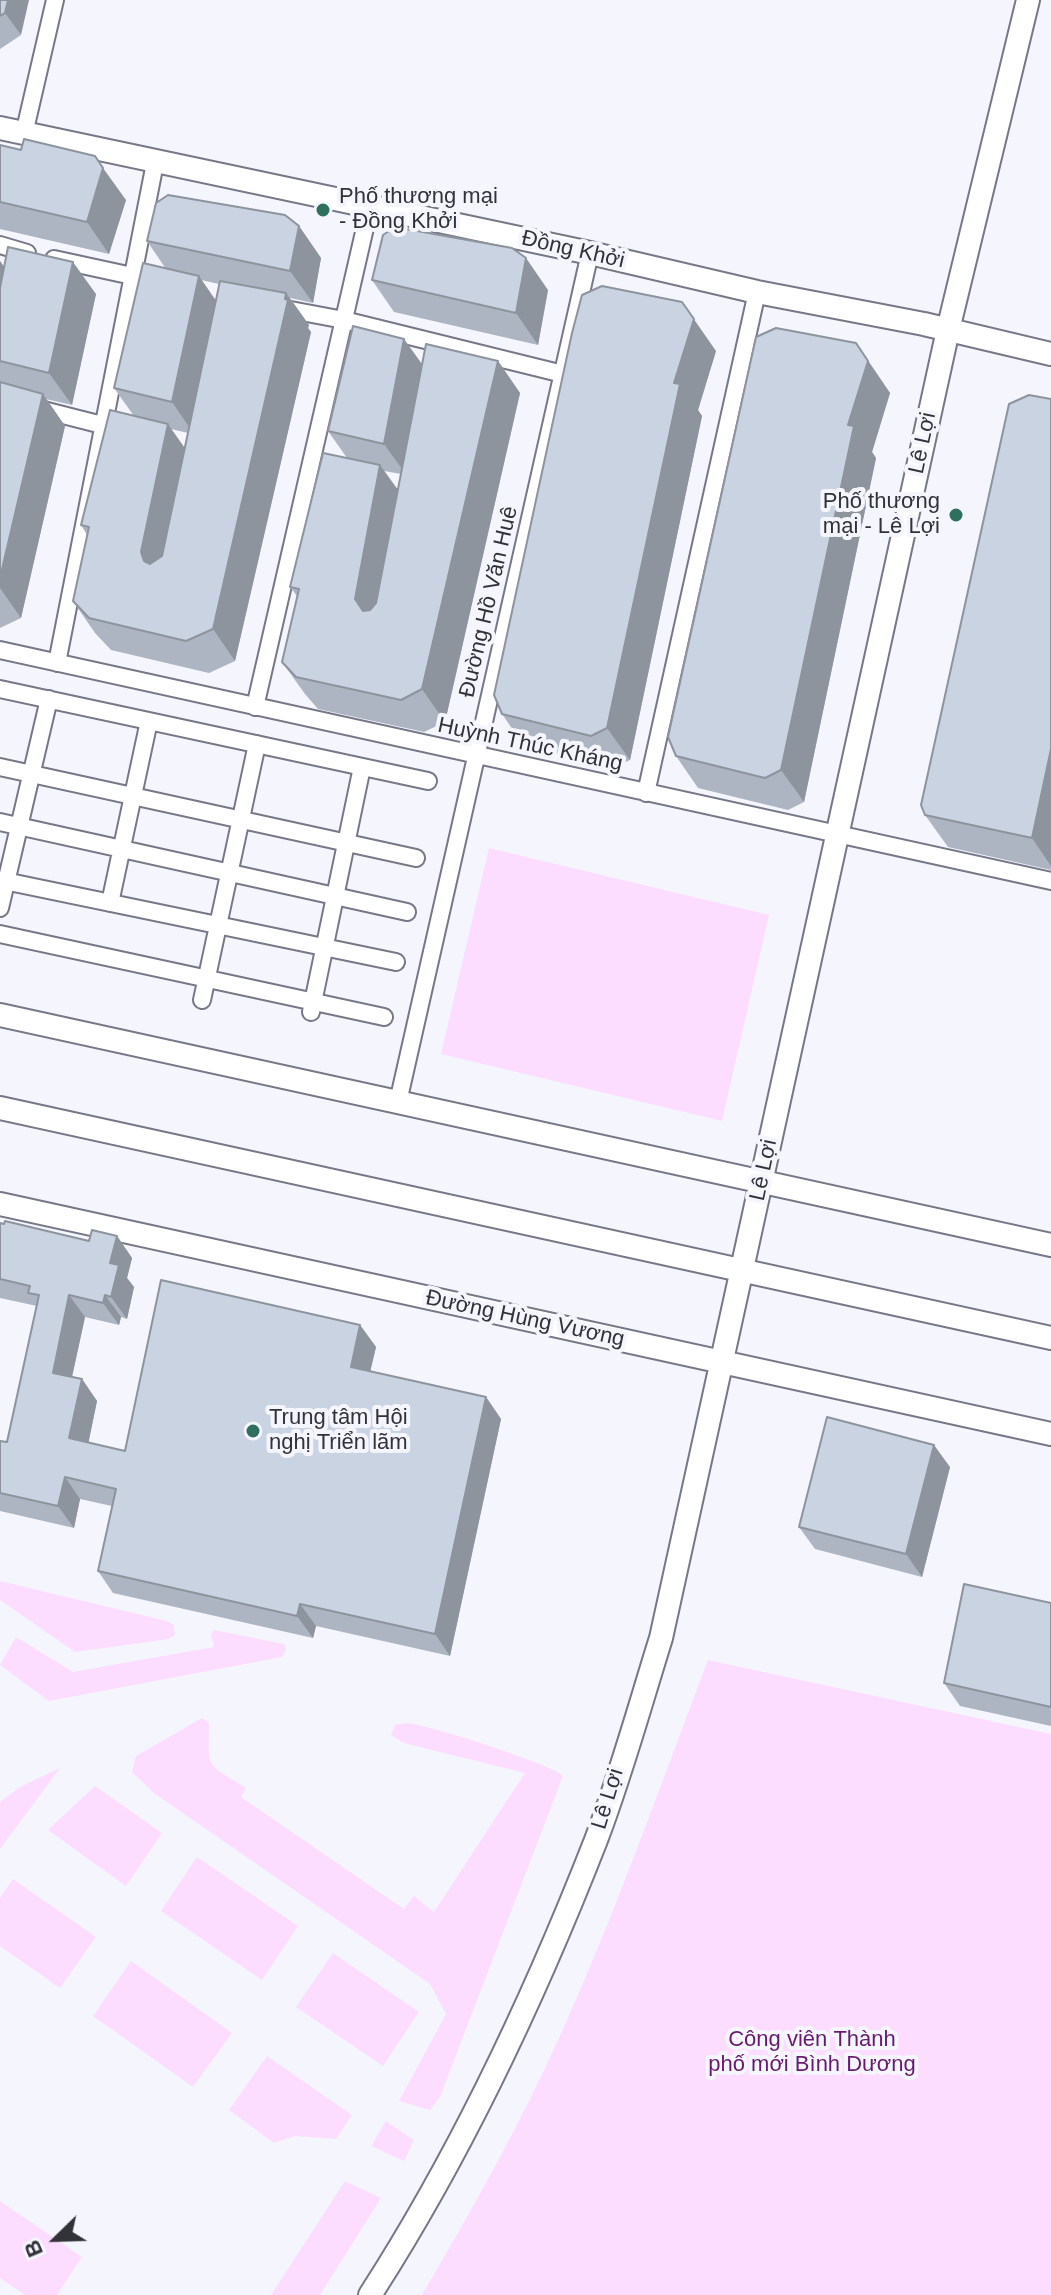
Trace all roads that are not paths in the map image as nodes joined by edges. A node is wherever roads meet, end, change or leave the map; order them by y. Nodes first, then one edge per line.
1 (55, 0) edge
2 (1028, 0) edge
3 (0, 128) edge
4 (24, 134) junction
5 (155, 163) junction
6 (370, 206) junction
7 (0, 245) edge
8 (590, 253) junction
9 (133, 276) junction
10 (176, 286) edge
11 (757, 292) junction
12 (261, 305) edge
13 (344, 320) junction
14 (948, 330) junction
15 (1051, 354) edge
16 (563, 374) junction
17 (0, 399) edge
18 (103, 426) junction
19 (132, 433) edge
20 (0, 650) edge
21 (57, 663) junction
22 (0, 689) edge
23 (49, 699) junction
24 (255, 707) junction
25 (149, 721) junction
26 (257, 744) junction
27 (476, 756) junction
28 (0, 767) edge
29 (362, 767) junction
30 (31, 774) junction
31 (428, 781) dead end
32 (646, 793) junction
33 (133, 796) junction
34 (240, 820) junction
35 (0, 822) edge
36 (19, 826) junction
37 (838, 831) junction
38 (346, 843) junction
39 (121, 849) junction
40 (416, 858) dead end
41 (229, 873) junction
42 (3, 881) edge
43 (1051, 881) edge
44 (335, 896) junction
45 (110, 903) junction
46 (0, 908) edge
47 (407, 912) dead end
48 (218, 925) junction
49 (0, 934) edge
50 (325, 948) junction
51 (396, 962) dead end
52 (206, 979) junction
53 (202, 1000) dead end
54 (312, 1007) junction
55 (0, 1015) edge
56 (384, 1017) dead end
57 (398, 1102) junction
58 (0, 1108) edge
59 (761, 1181) junction
60 (0, 1204) edge
61 (1051, 1245) edge
62 (741, 1270) junction
63 (1051, 1338) edge
64 (723, 1362) junction
65 (1051, 1434) edge
66 (370, 2295) edge

1 - 4 street
2 - 14 main road, Lê Lợi
3 - 4 main road, Đồng Khởi
4 - 5 main road, Đồng Khởi
5 - 6 main road, Đồng Khởi
5 - 9 street
6 - 8 main road, Đồng Khởi
6 - 13 street
7 - 9 street
8 - 11 main road, Đồng Khởi
8 - 16 street, Đường Hồ Văn Huê
9 - 10 street
9 - 18 street
11 - 14 main road, Đồng Khởi
11 - 32 street
12 - 13 street
13 - 16 street
13 - 24 street
14 - 15 main road, Đồng Khởi
14 - 37 main road, Lê Lợi
16 - 27 street, Đường Hồ Văn Huê
17 - 18 street
18 - 19 street
18 - 21 street
20 - 21 street, Huỳnh Thúc Kháng
21 - 24 street, Huỳnh Thúc Kháng
22 - 23 street
23 - 25 street
23 - 30 street
24 - 27 street, Huỳnh Thúc Kháng
25 - 26 street
25 - 33 street
26 - 29 street
26 - 34 street
27 - 32 street, Huỳnh Thúc Kháng
27 - 57 street, Đường Hồ Văn Huê
28 - 30 street
29 - 31 street
29 - 38 street
30 - 33 street
30 - 36 street
32 - 37 street, Huỳnh Thúc Kháng
33 - 34 street
33 - 39 street
34 - 38 street
34 - 41 street
35 - 36 street
36 - 39 street
36 - 42 street
37 - 43 street, Huỳnh Thúc Kháng
37 - 59 main road, Lê Lợi
38 - 40 street
38 - 44 street
39 - 41 street
39 - 45 street
41 - 44 street
41 - 48 street
42 - 45 street
42 - 46 street
44 - 47 street
44 - 50 street
45 - 48 street
48 - 50 street
48 - 52 street
49 - 52 street
50 - 51 street
50 - 54 street
52 - 53 street
52 - 54 street
54 - 56 street
55 - 57 main road
57 - 59 main road
58 - 62 main road
59 - 61 main road
59 - 62 main road, Lê Lợi
60 - 64 main road, Đường Hùng Vương
62 - 63 main road
62 - 64 main road, Lê Lợi
64 - 65 main road, Đường Hùng Vương
64 - 66 main road, Lê Lợi

